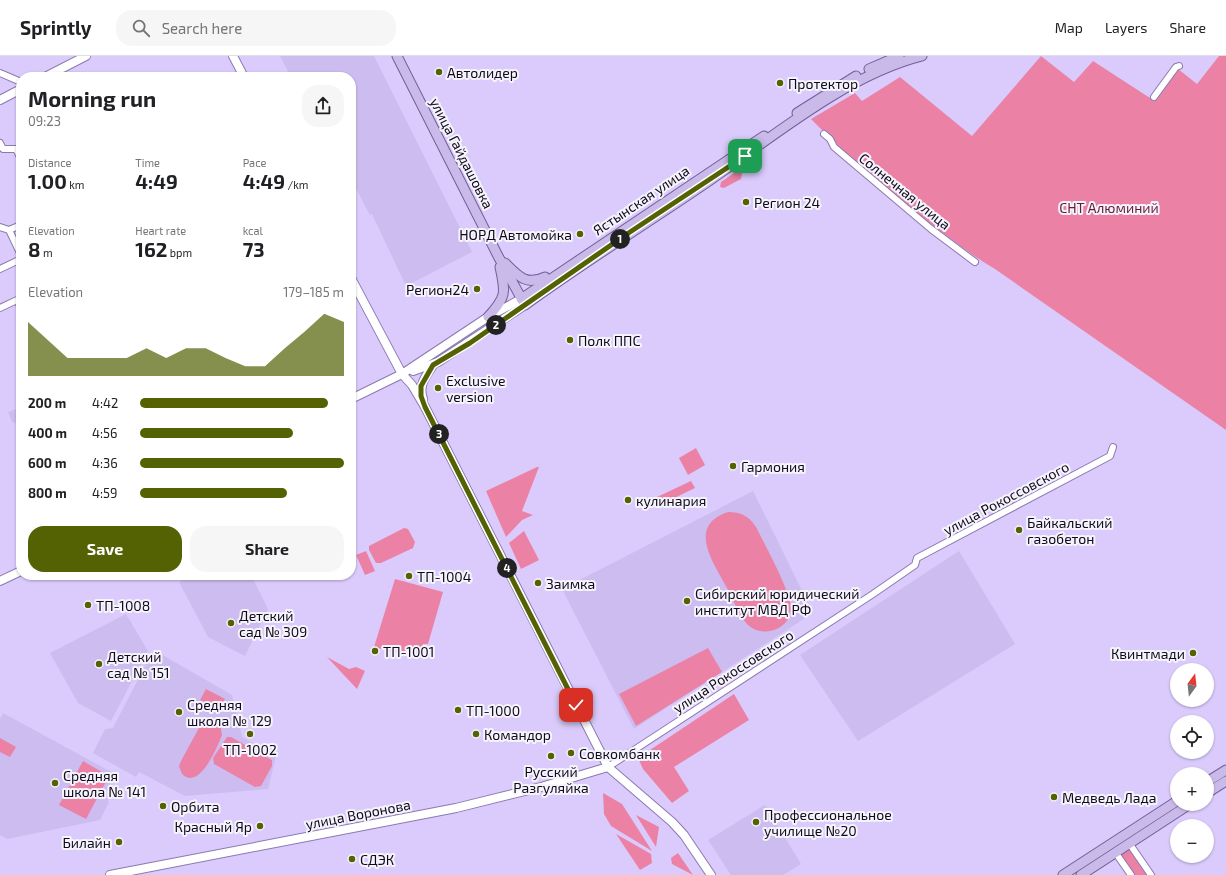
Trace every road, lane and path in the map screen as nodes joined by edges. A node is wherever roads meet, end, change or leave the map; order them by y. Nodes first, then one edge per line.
1 (86, 56) edge
2 (233, 56) edge
3 (397, 56) edge
4 (899, 56) edge
5 (922, 56) edge
6 (1179, 66) dead end
7 (55, 72) edge
8 (241, 72) edge
9 (0, 73) edge
10 (16, 80) edge
11 (16, 92) edge
12 (1154, 97) dead end
13 (0, 100) edge
14 (824, 134) dead end
15 (0, 143) edge
16 (16, 149) edge
17 (0, 227) edge
18 (16, 227) edge
19 (9, 230) junction
20 (16, 245) edge
21 (498, 256) junction
22 (16, 261) edge
23 (975, 262) dead end
24 (567, 266) junction
25 (0, 269) edge
26 (356, 287) edge
27 (16, 300) edge
28 (523, 302) junction
29 (0, 308) edge
30 (488, 317) junction
31 (433, 365) junction
32 (402, 374) junction
33 (356, 397) edge
34 (425, 407) junction
35 (1113, 447) dead end
36 (16, 573) edge
37 (0, 581) edge
38 (608, 767) junction
39 (1226, 770) edge
40 (1214, 778) edge
41 (1226, 781) edge
42 (1214, 789) edge
43 (1170, 806) edge
44 (1178, 811) edge
45 (1126, 840) junction
46 (1113, 848) junction
47 (110, 875) edge
48 (710, 875) edge
49 (1063, 875) edge
50 (1081, 875) edge
51 (1131, 875) edge
52 (1151, 875) edge

1 - 7 main road
2 - 8 main road
3 - 21 main road, улица Гайдашовка
4 - 24 main road, Ястынская улица
5 - 28 main road, Ястынская улица
6 - 12 street
9 - 10 street
11 - 13 main road
14 - 23 street, Солнечная улица
15 - 16 street
17 - 19 street
18 - 19 street
19 - 20 street
21 - 24 main road
21 - 28 main road, улица Гайдашовка
21 - 30 main road
22 - 25 street
24 - 28 main road, Ястынская улица
26 - 32 main road
27 - 29 street
28 - 30 main road, Ястынская улица
28 - 31 main road, Ястынская улица
30 - 32 main road, Ястынская улица
31 - 32 main road, Ястынская улица
31 - 34 main road
32 - 33 main road, Ястынская улица
32 - 34 main road
34 - 38 main road
35 - 38 street, улица Рокоссовского
36 - 37 main road
38 - 47 main road, улица Воронова
38 - 48 main road
39 - 40 main road
41 - 42 main road
43 - 45 main road
44 - 45 main road
45 - 46 main road
45 - 52 street
46 - 49 main road
46 - 50 main road
46 - 51 street

